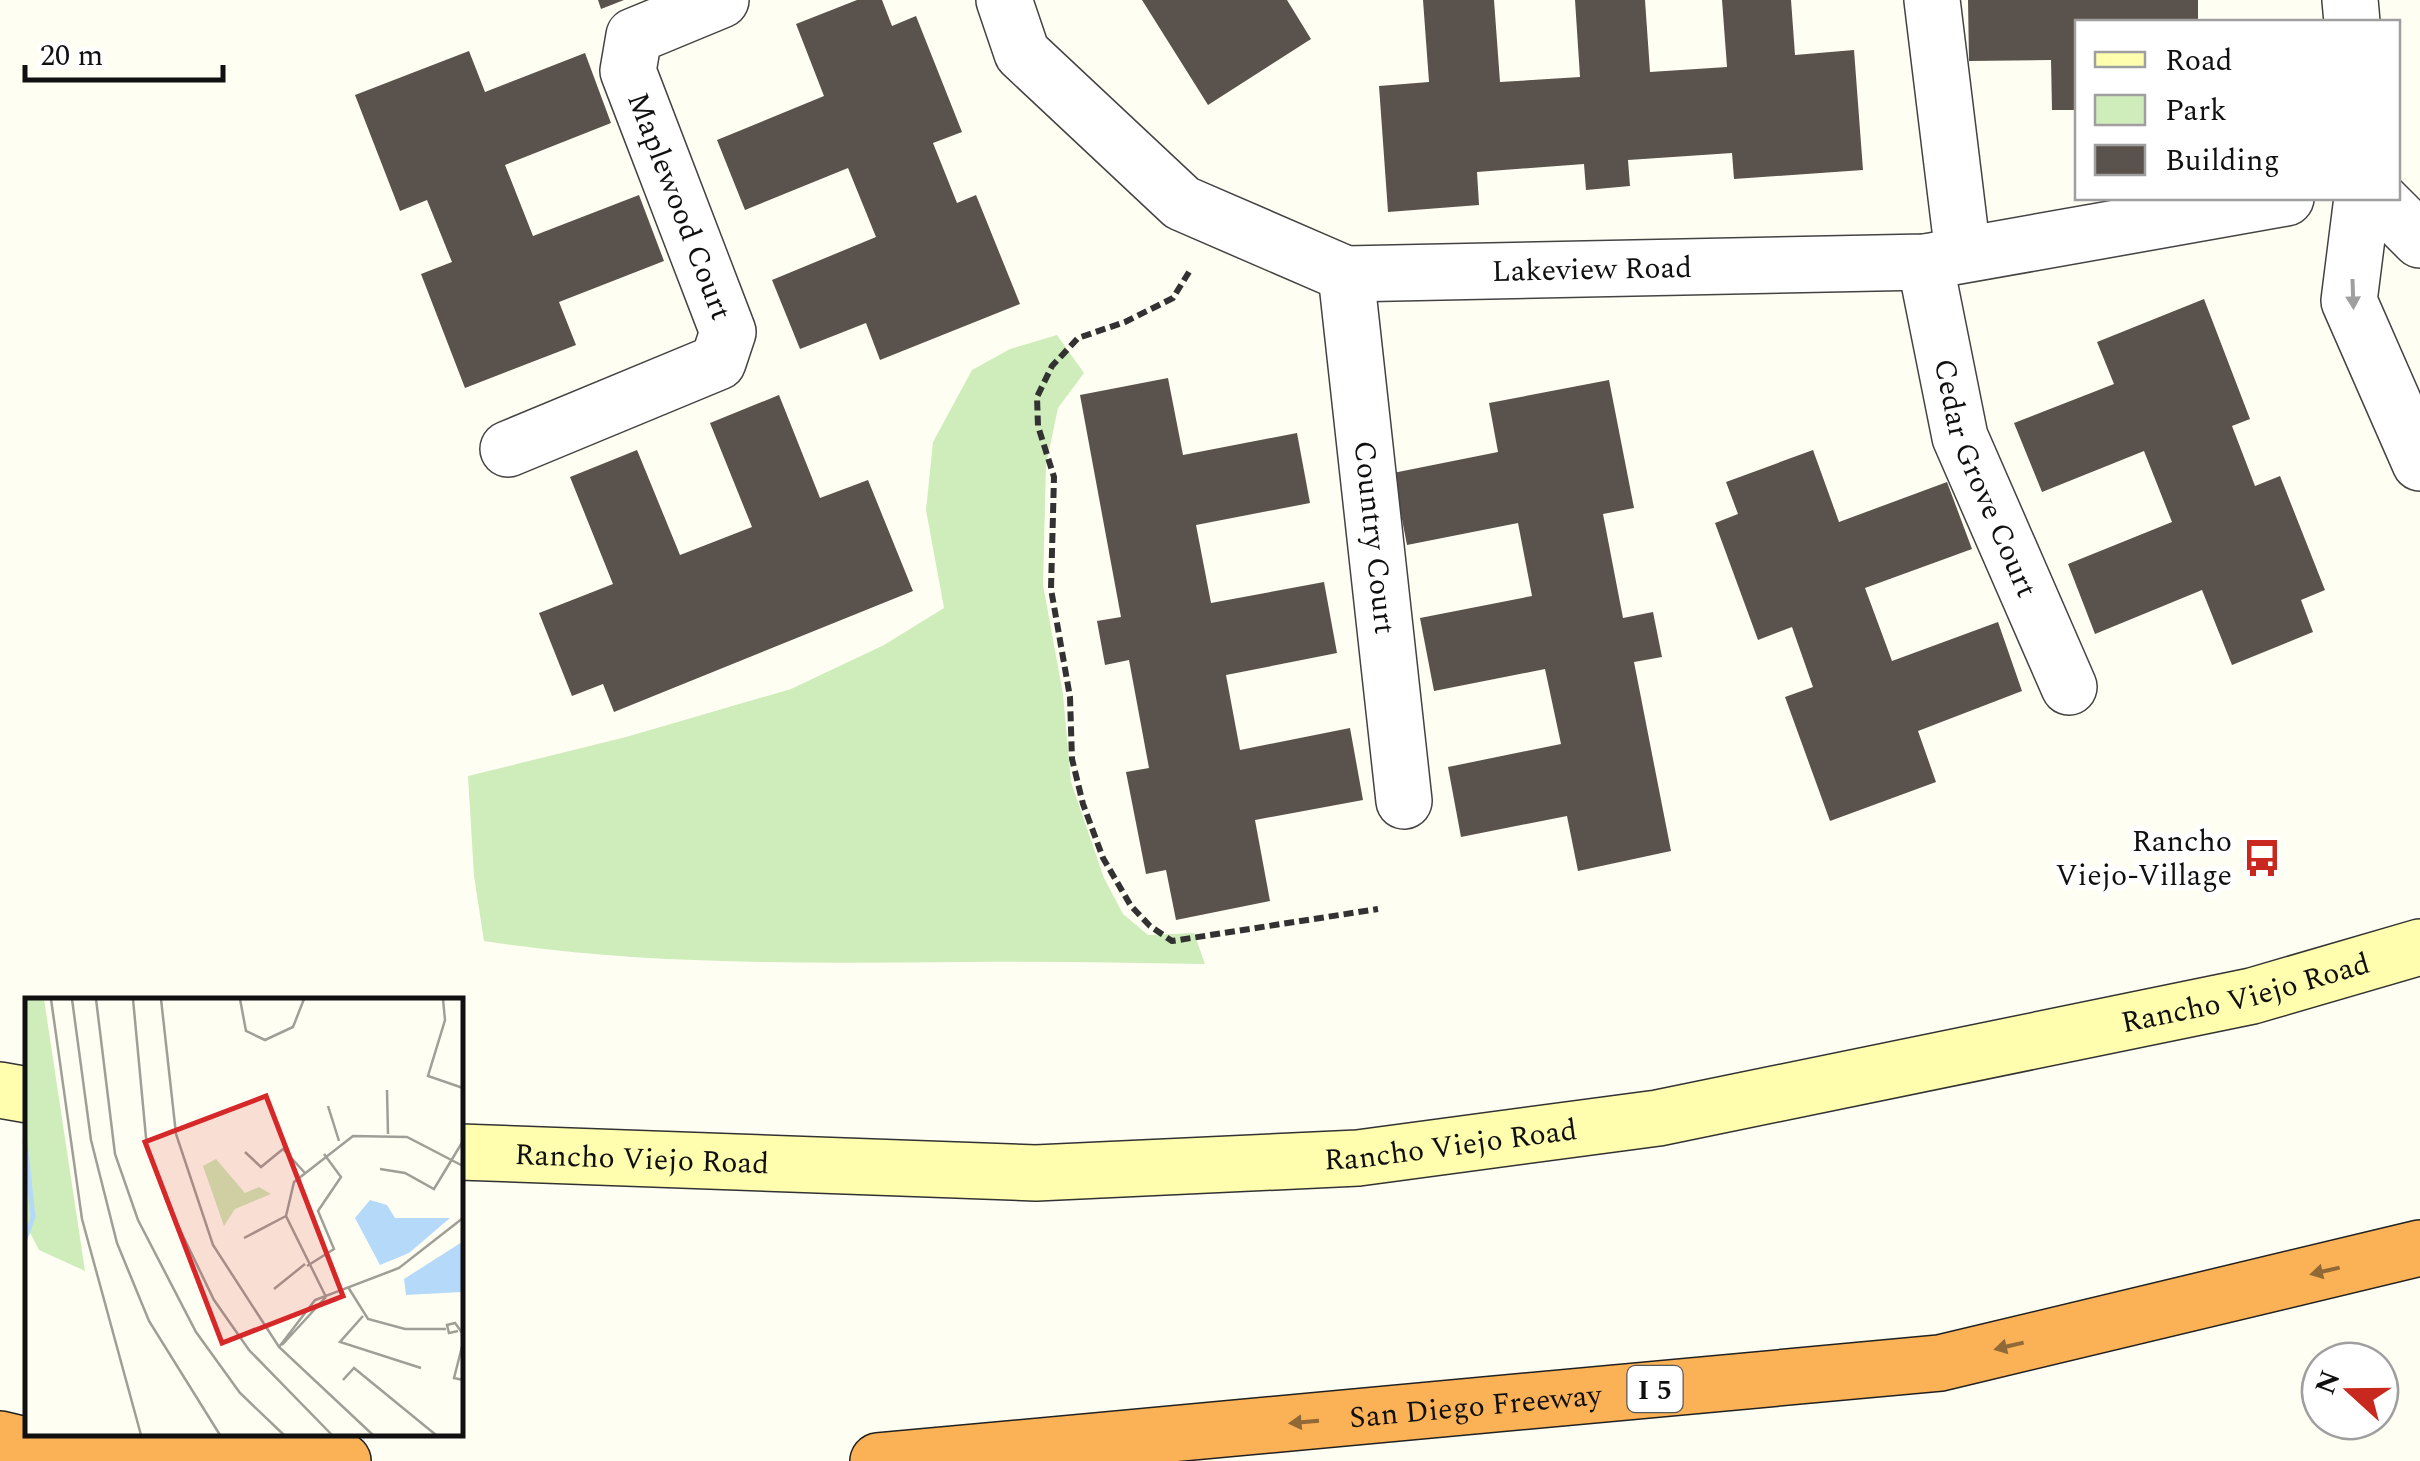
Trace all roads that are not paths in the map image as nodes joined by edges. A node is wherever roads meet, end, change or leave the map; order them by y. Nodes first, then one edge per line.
1 (721, 0) edge
2 (1004, 0) edge
3 (1932, 0) edge
4 (2275, 200) edge
5 (2362, 200) edge
6 (2380, 200) edge
7 (2420, 240) edge
8 (1944, 258) junction
9 (1346, 274) junction
10 (508, 450) dead end
11 (2420, 463) edge
12 (2068, 687) dead end
13 (1404, 801) dead end
14 (2420, 947) edge
15 (0, 1090) edge
16 (25, 1095) edge
17 (462, 1152) edge
18 (2420, 1248) edge
19 (0, 1440) edge
20 (343, 1461) edge
21 (878, 1461) edge

1 - 10 street, Maplewood Court
2 - 9 street, Lakeview Road
3 - 8 street, Cedar Grove Court
4 - 8 street, Lakeview Road
5 -> 11 street
6 - 7 street
8 - 9 street, Lakeview Road
8 - 12 street, Cedar Grove Court
9 - 13 street, Country Court
14 - 17 main road, Rancho Viejo Road
15 - 16 main road
18 -> 21 highway, San Diego Freeway / I 5
19 - 20 highway

